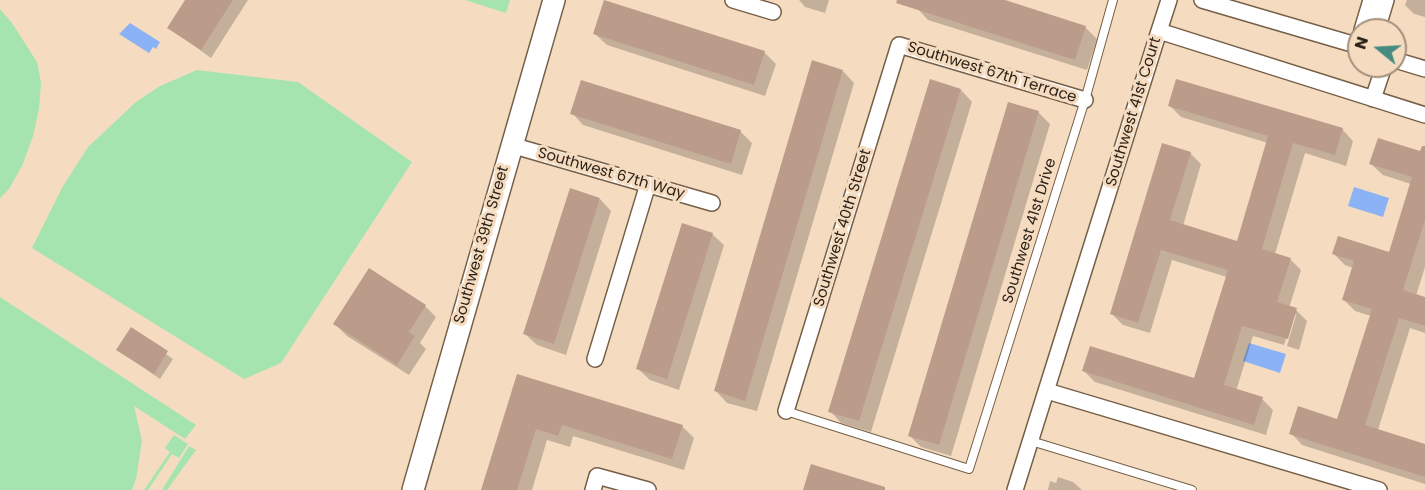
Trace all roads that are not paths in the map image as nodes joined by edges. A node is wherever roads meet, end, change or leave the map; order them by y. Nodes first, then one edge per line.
1 (554, 0) edge
2 (733, 0) edge
3 (1113, 0) edge
4 (1169, 0) edge
5 (1202, 0) edge
6 (1371, 0) edge
7 (1386, 0) edge
8 (773, 12) dead end
9 (1366, 18) edge
10 (1381, 18) edge
11 (1159, 31) junction
12 (1347, 41) edge
13 (899, 45) joint
14 (1407, 64) edge
15 (1425, 69) edge
16 (1380, 78) edge
17 (1373, 99) junction
18 (1085, 100) junction
19 (1425, 115) edge
20 (511, 145) junction
21 (648, 184) junction
22 (712, 203) dead end
23 (595, 359) dead end
24 (1047, 391) junction
25 (786, 411) joint
26 (1031, 441) junction
27 (413, 490) edge
28 (593, 490) edge
29 (648, 490) edge
30 (1016, 490) edge
31 (1192, 490) edge
32 (1379, 490) edge

1 - 20 street, Southwest 39th Street
2 - 8 street
3 - 18 lane, Southwest 41st Drive
4 - 11 street
5 - 12 street
6 - 9 street
7 - 10 street
11 - 17 street, Southwest 41st Court
11 - 24 street, Southwest 41st Court
13 - 18 street, Southwest 67th Terrace
13 - 25 street, Southwest 40th Street
14 - 15 street
16 - 17 street
17 - 19 street, Southwest 41st Court
18 - 25 lane, Southwest 41st Drive
20 - 21 street, Southwest 67th Way
20 - 27 street, Southwest 39th Street
21 - 22 street, Southwest 67th Way
21 - 23 street
24 - 26 street, Southwest 41st Court
24 - 32 street
26 - 30 street, Southwest 41st Court
26 - 31 lane
28 - 29 street

